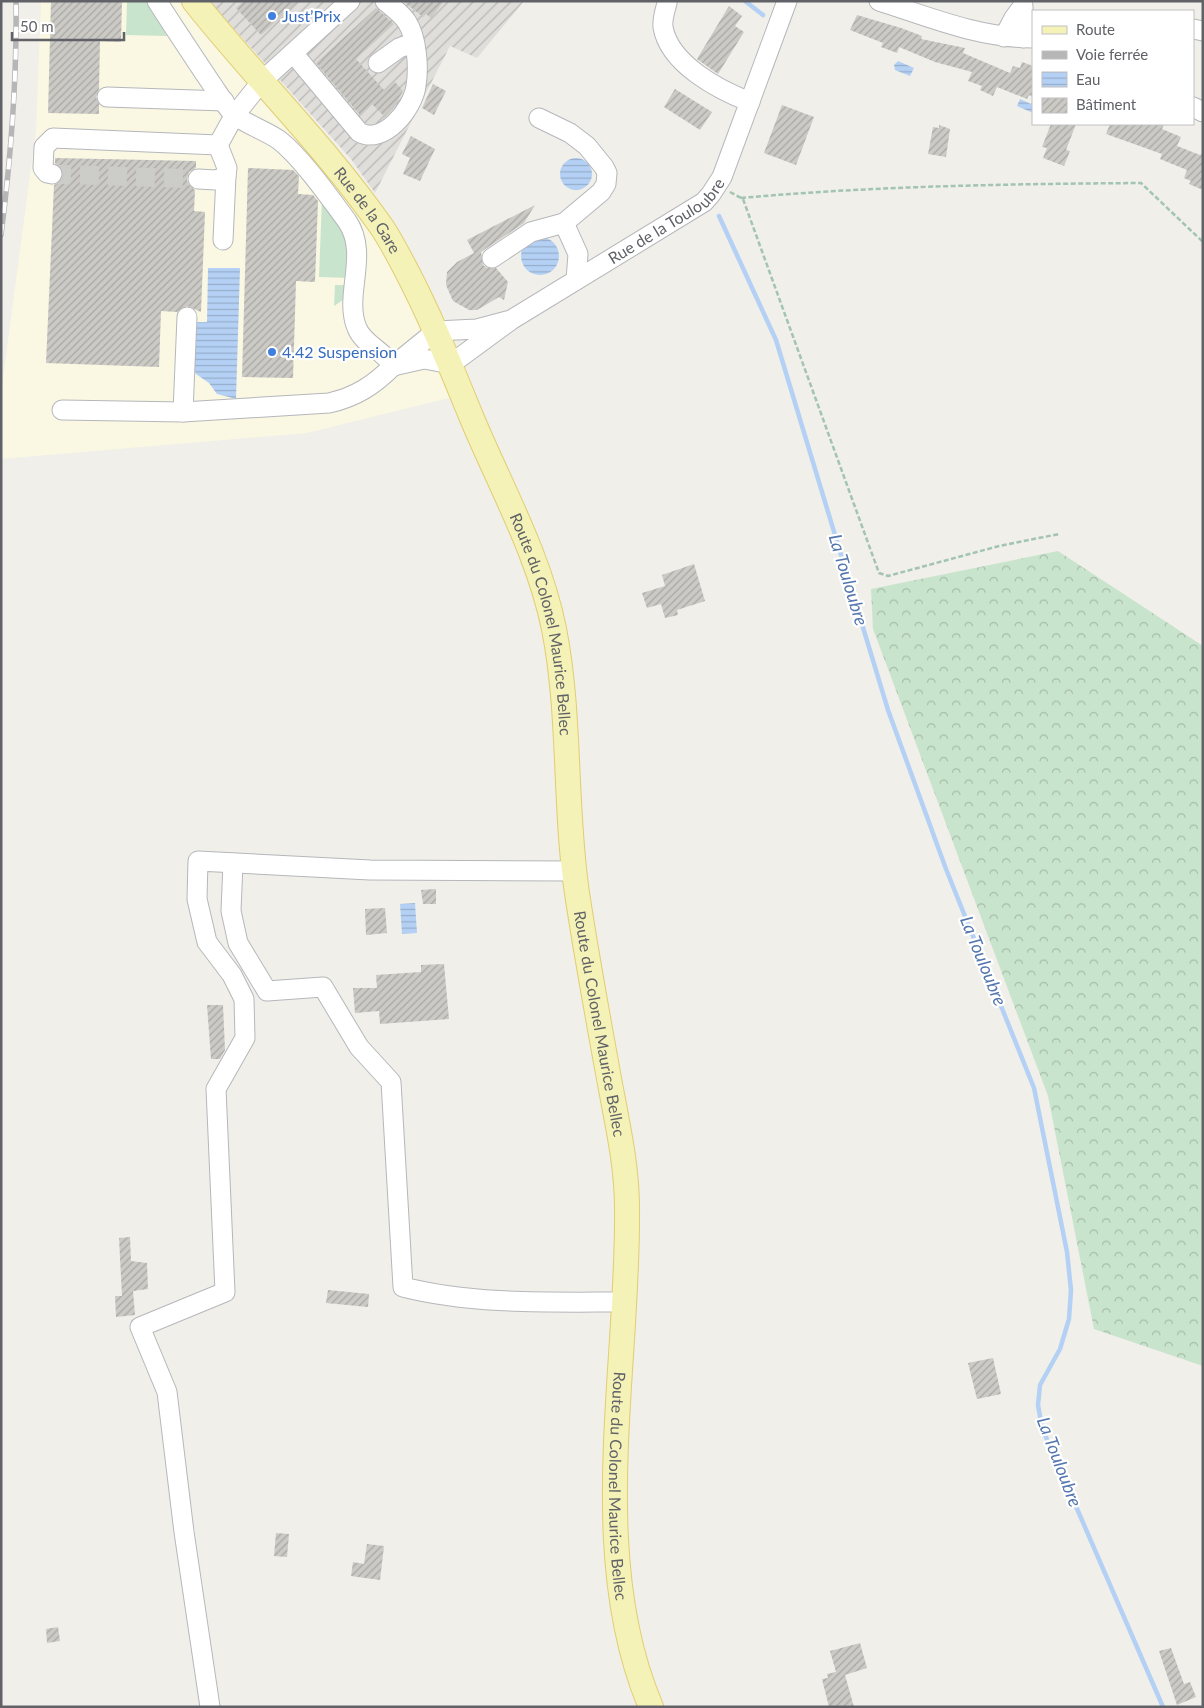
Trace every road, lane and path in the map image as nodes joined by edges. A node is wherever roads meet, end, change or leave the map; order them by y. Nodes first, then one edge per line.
1 (157, 1) edge
2 (194, 1) edge
3 (350, 1) edge
4 (385, 1) edge
5 (787, 1) edge
6 (879, 1) edge
7 (667, 4) dead end
8 (1024, 4) edge
9 (1004, 37) junction
10 (1028, 38) edge
11 (414, 43) junction
12 (293, 53) junction
13 (378, 63) dead end
14 (262, 81) junction
15 (107, 97) dead end
16 (750, 102) junction
17 (229, 109) junction
18 (540, 118) dead end
19 (218, 145) junction
20 (52, 174) dead end
21 (226, 176) junction
22 (198, 179) tunnel mouth
23 (724, 189) dead end
24 (740, 198) junction
25 (564, 223) junction
26 (223, 240) dead end
27 (1203, 242) edge
28 (578, 254) junction
29 (492, 258) dead end
30 (597, 267) junction
31 (576, 280) junction
32 (187, 317) dead end
33 (511, 320) junction
34 (436, 331) junction
35 (449, 360) junction
36 (393, 366) junction
37 (62, 410) dead end
38 (183, 412) junction
39 (1059, 534) dead end
40 (233, 863) junction
41 (575, 871) junction
42 (625, 1302) junction
43 (210, 1707) edge
44 (651, 1707) edge

1 - 17 street
2 - 14 main road, Rue de la Gare
3 - 12 street
4 - 11 street
5 - 16 street, Rue de la Touloubre
6 - 9 street
7 - 16 street
8 - 9 street
8 - 10 street
9 - 10 street
11 - 12 street
11 - 13 street
12 - 14 street
14 - 17 street
14 - 34 main road, Rue de la Gare
15 - 17 street
16 - 30 street, Rue de la Touloubre
17 - 19 street
17 - 36 street
18 - 25 street
19 - 20 street
19 - 21 street
21 - 22 street
21 - 26 street
23 - 24 path
24 - 27 path
24 - 39 path
25 - 28 street
25 - 29 street
28 - 30 street
28 - 31 street
30 - 31 street, Rue de la Touloubre
31 - 33 street, Rue de la Touloubre
32 - 38 street
33 - 34 street, Rue de la Touloubre
33 - 35 street
34 - 35 main road, Rue de la Gare
34 - 36 street
35 - 36 street
35 - 41 main road, Route du Colonel Maurice Bellec
36 - 38 street
37 - 38 street
40 - 41 street
40 - 42 street
40 - 43 street
41 - 42 main road, Route du Colonel Maurice Bellec
42 - 44 main road, Route du Colonel Maurice Bellec

